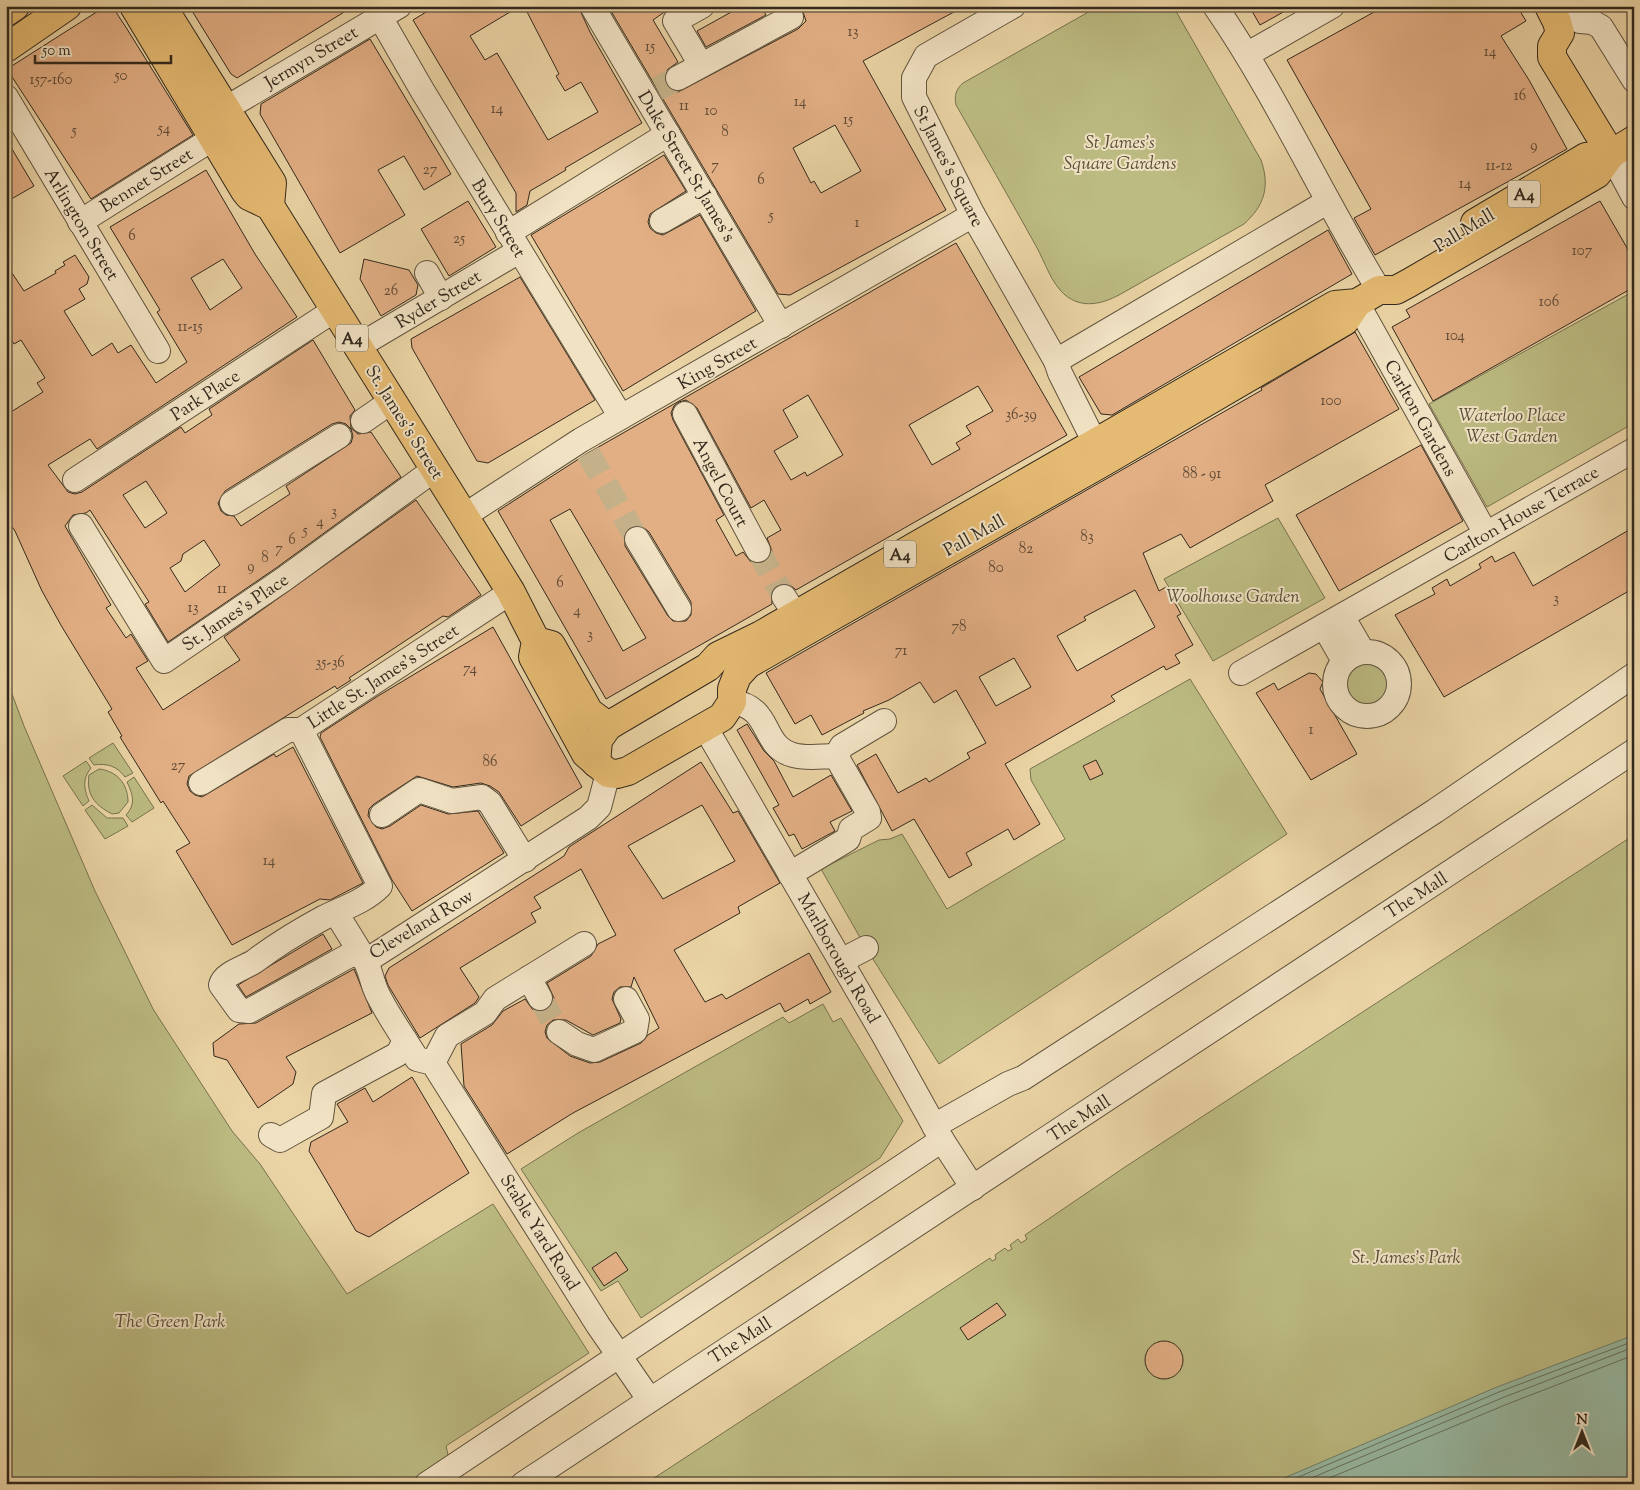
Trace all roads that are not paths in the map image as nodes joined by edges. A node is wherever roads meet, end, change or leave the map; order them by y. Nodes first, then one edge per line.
1 (15, 6) edge
2 (67, 6) edge
3 (134, 6) edge
4 (162, 6) edge
5 (592, 6) edge
6 (702, 6) edge
7 (785, 6) edge
8 (1013, 6) edge
9 (1214, 6) edge
10 (1332, 6) edge
11 (1549, 6) edge
12 (6, 12) edge
13 (390, 12) edge
14 (1570, 20) edge
15 (6, 48) edge
16 (1248, 54) junction
17 (701, 64) junction
18 (678, 78) tunnel mouth
19 (1634, 80) edge
20 (6, 97) edge
21 (225, 110) junction
22 (668, 134) junction
23 (212, 138) junction
24 (1634, 140) edge
25 (1611, 154) junction
26 (705, 196) junction
27 (1634, 197) edge
28 (1327, 202) junction
29 (270, 206) junction
30 (973, 215) junction
31 (662, 221) dead end
32 (80, 222) junction
33 (514, 242) junction
34 (427, 272) dead end
35 (1368, 296) junction
36 (441, 298) junction
37 (336, 309) junction
38 (781, 326) junction
39 (357, 347) junction
40 (158, 351) dead end
41 (1056, 361) junction
42 (392, 401) junction
43 (679, 401) junction
44 (621, 417) junction
45 (363, 421) dead end
46 (339, 436) dead end
47 (1634, 450) edge
48 (1099, 452) junction
49 (435, 469) junction
50 (75, 480) dead end
51 (232, 503) dead end
52 (464, 516) junction
53 (81, 526) dead end
54 (1486, 534) junction
55 (637, 539) tunnel mouth
56 (758, 550) tunnel mouth
57 (510, 592) junction
58 (679, 608) dead end
59 (1333, 621) junction
60 (536, 640) junction
61 (1353, 657) dead end
62 (708, 667) junction
63 (1241, 673) dead end
64 (1634, 675) edge
65 (732, 695) junction
66 (884, 721) dead end
67 (608, 726) junction
68 (705, 727) junction
69 (301, 730) junction
70 (1634, 751) edge
71 (836, 756) junction
72 (602, 768) junction
73 (201, 783) dead end
74 (382, 815) dead end
75 (525, 860) junction
76 (790, 874) junction
77 (380, 886) joint
78 (336, 913) junction
79 (584, 944) dead end
80 (866, 948) dead end
81 (364, 958) junction
82 (841, 961) junction
83 (626, 998) dead end
84 (559, 1032) tunnel mouth
85 (405, 1040) junction
86 (433, 1062) junction
87 (938, 1133) junction
88 (272, 1135) dead end
89 (973, 1188) junction
90 (618, 1355) junction
91 (649, 1400) junction
92 (427, 1484) edge
93 (523, 1484) edge

1 - 12 main road
2 - 15 main road
3 - 23 main road
4 - 21 main road
5 - 22 street, Duke Street St James's
6 - 17 street
7 - 17 street
8 - 30 street, St James's Square
9 - 16 street
10 - 16 street
11 - 14 main road
13 - 21 street, Jermyn Street
13 - 33 street, Bury Street
14 - 19 street
14 - 25 main road
16 - 28 street
17 - 18 street
20 - 32 street, Arlington Street
21 - 23 street
21 - 29 main road
22 - 26 street, Duke Street St James's
22 - 33 street, Ryder Street
23 - 29 main road
23 - 32 street, Bennet Street
24 - 25 main road, Pall Mall / A4
25 - 27 street
25 - 35 main road, Pall Mall / A4
26 - 31 street
26 - 38 street, Duke Street St James's
28 - 35 street
28 - 41 street
29 - 37 main road, St. James's Street / A4
30 - 38 street, King Street
30 - 41 street, St James's Square
32 - 40 street, Arlington Street
33 - 36 street, Ryder Street
33 - 44 street, Bury Street
34 - 36 street
35 - 48 main road, Pall Mall / A4
35 - 54 street, Carlton Gardens
36 - 39 street, Ryder Street
37 - 39 main road, St. James's Street / A4
37 - 50 street, Park Place
38 - 43 street, King Street
39 - 42 main road, St. James's Street / A4
41 - 48 street, St James's Square
42 - 45 street
42 - 49 main road, St. James's Street / A4
43 - 44 street, King Street
43 - 56 street, Angel Court
44 - 52 street, King Street
46 - 51 street
47 - 54 street, Carlton House Terrace
48 - 62 main road, Pall Mall / A4
48 - 65 main road, Pall Mall / A4
49 - 52 main road, St. James's Street / A4
49 - 53 street, St. James's Place
52 - 57 main road, St. James's Street / A4
54 - 59 street, Carlton House Terrace
55 - 58 street
57 - 60 main road, St. James's Street / A4
57 - 69 street, Little St. James's Street
59 - 61 street
59 - 63 street
60 - 67 main road, St. James's Street / A4
60 - 72 main road, St. James's Street / A4
62 - 65 main road
62 - 67 main road, Pall Mall / A4
64 - 87 street
65 - 68 main road, Pall Mall / A4
65 - 71 street
66 - 71 street
67 - 72 main road
68 - 72 main road, Pall Mall / A4
68 - 76 street, Marlborough Road
69 - 73 street
69 - 77 street, Little St. James's Street
70 - 89 street, The Mall
71 - 76 street
72 - 75 street, Cleveland Row
74 - 75 street
75 - 81 street, Cleveland Row
76 - 82 street, Marlborough Road
77 - 78 street, Cleveland Row
78 - 81 street
78 - 81 street, Cleveland Row
79 - 86 street
80 - 82 street
81 - 85 street
82 - 87 street, Marlborough Road
83 - 84 street
85 - 86 street
85 - 88 street
86 - 90 street, Stable Yard Road
87 - 89 street, Marlborough Road
87 - 90 street
89 - 91 street, The Mall
90 - 91 street, Stable Yard Road
90 - 92 street
91 - 93 street, The Mall

